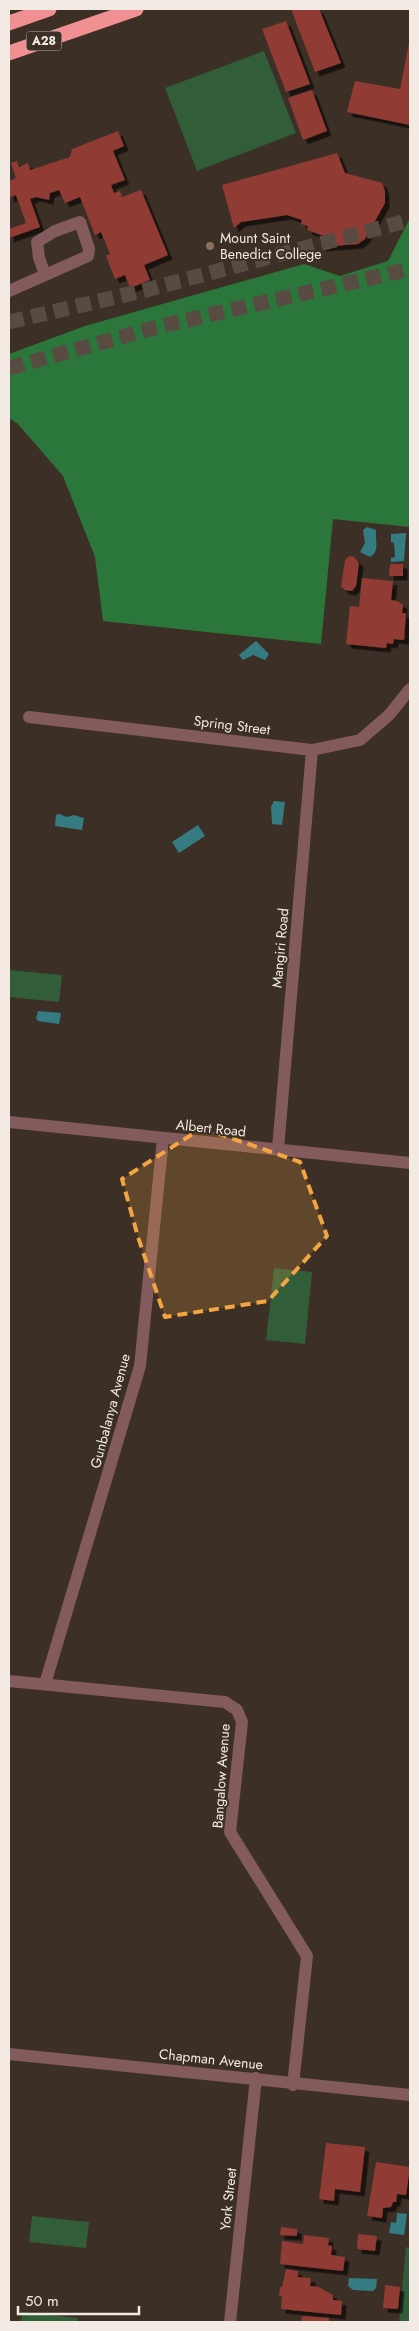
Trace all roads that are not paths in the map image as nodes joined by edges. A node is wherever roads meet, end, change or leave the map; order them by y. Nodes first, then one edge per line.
1 (49, 9) edge
2 (136, 9) edge
3 (9, 23) edge
4 (9, 53) edge
5 (45, 274) junction
6 (9, 291) edge
7 (410, 689) edge
8 (28, 717) dead end
9 (312, 750) junction
10 (9, 1122) edge
11 (163, 1138) junction
12 (278, 1150) junction
13 (410, 1163) edge
14 (9, 1680) edge
15 (45, 1684) junction
16 (9, 2054) edge
17 (256, 2078) junction
18 (293, 2085) junction
19 (410, 2095) edge
20 (230, 2322) edge

1 - 3 highway, A28
2 - 4 highway, A28
5 - 5 street
5 - 6 street
7 - 9 street, Spring Street
8 - 9 street, Spring Street
9 - 12 street, Mangiri Road
10 - 11 street, Albert Road
11 - 12 street, Albert Road
11 - 15 street, Gunbalanya Avenue
12 - 13 street, Albert Road
14 - 15 street, Bangalow Avenue
15 - 18 street, Bangalow Avenue
16 - 17 street, Chapman Avenue
17 - 18 street, Chapman Avenue
17 - 20 street, York Street
18 - 19 street, Chapman Avenue

